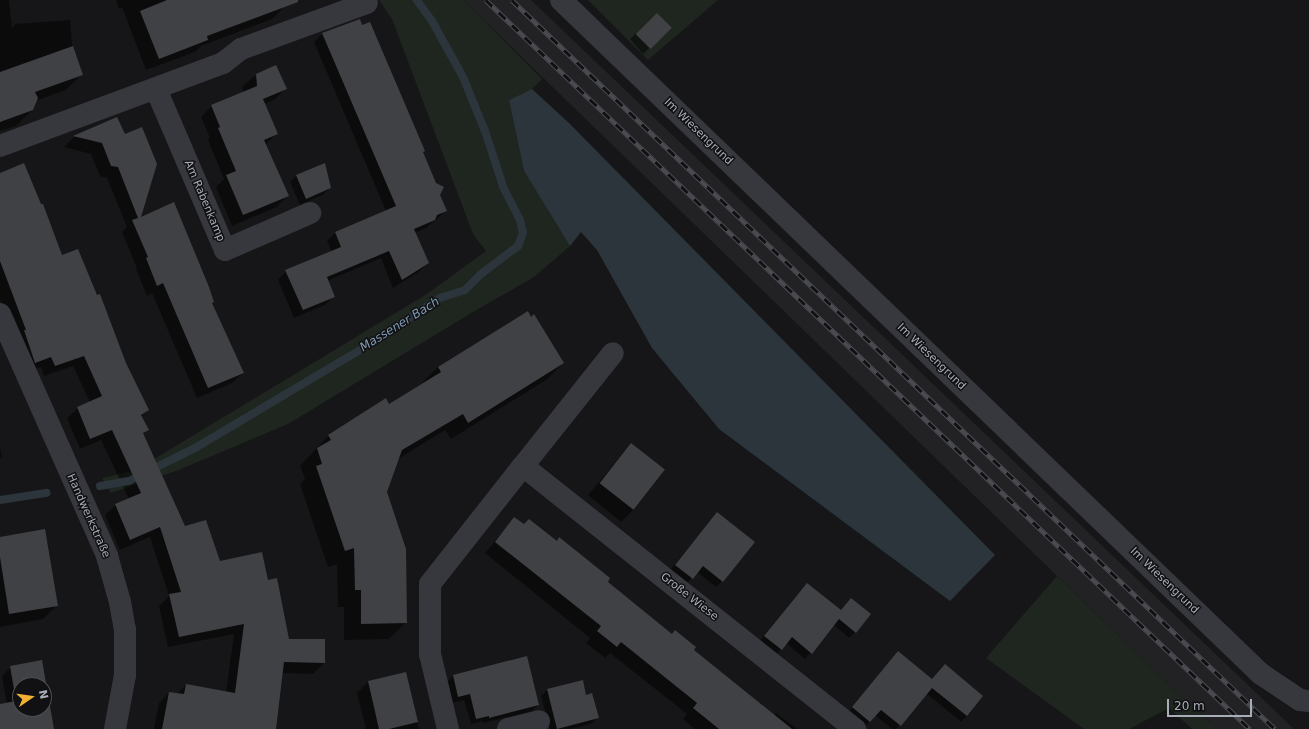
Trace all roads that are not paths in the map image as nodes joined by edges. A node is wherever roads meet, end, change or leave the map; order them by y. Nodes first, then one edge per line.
1 (561, 0) edge
2 (367, 3) dead end
3 (156, 89) junction
4 (0, 146) edge
5 (310, 213) dead end
6 (0, 314) edge
7 (613, 353) dead end
8 (523, 466) junction
9 (1309, 702) edge
10 (539, 721) dead end
11 (115, 729) edge
12 (448, 729) edge
13 (508, 729) edge
14 (856, 729) edge

1 - 9 street, Im Wiesengrund
2 - 3 street
3 - 4 street
3 - 5 street, Am Rabenkamp
6 - 11 street, Handwerkstraße
7 - 8 street
8 - 12 street
8 - 14 street, Große Wiese
10 - 13 street

